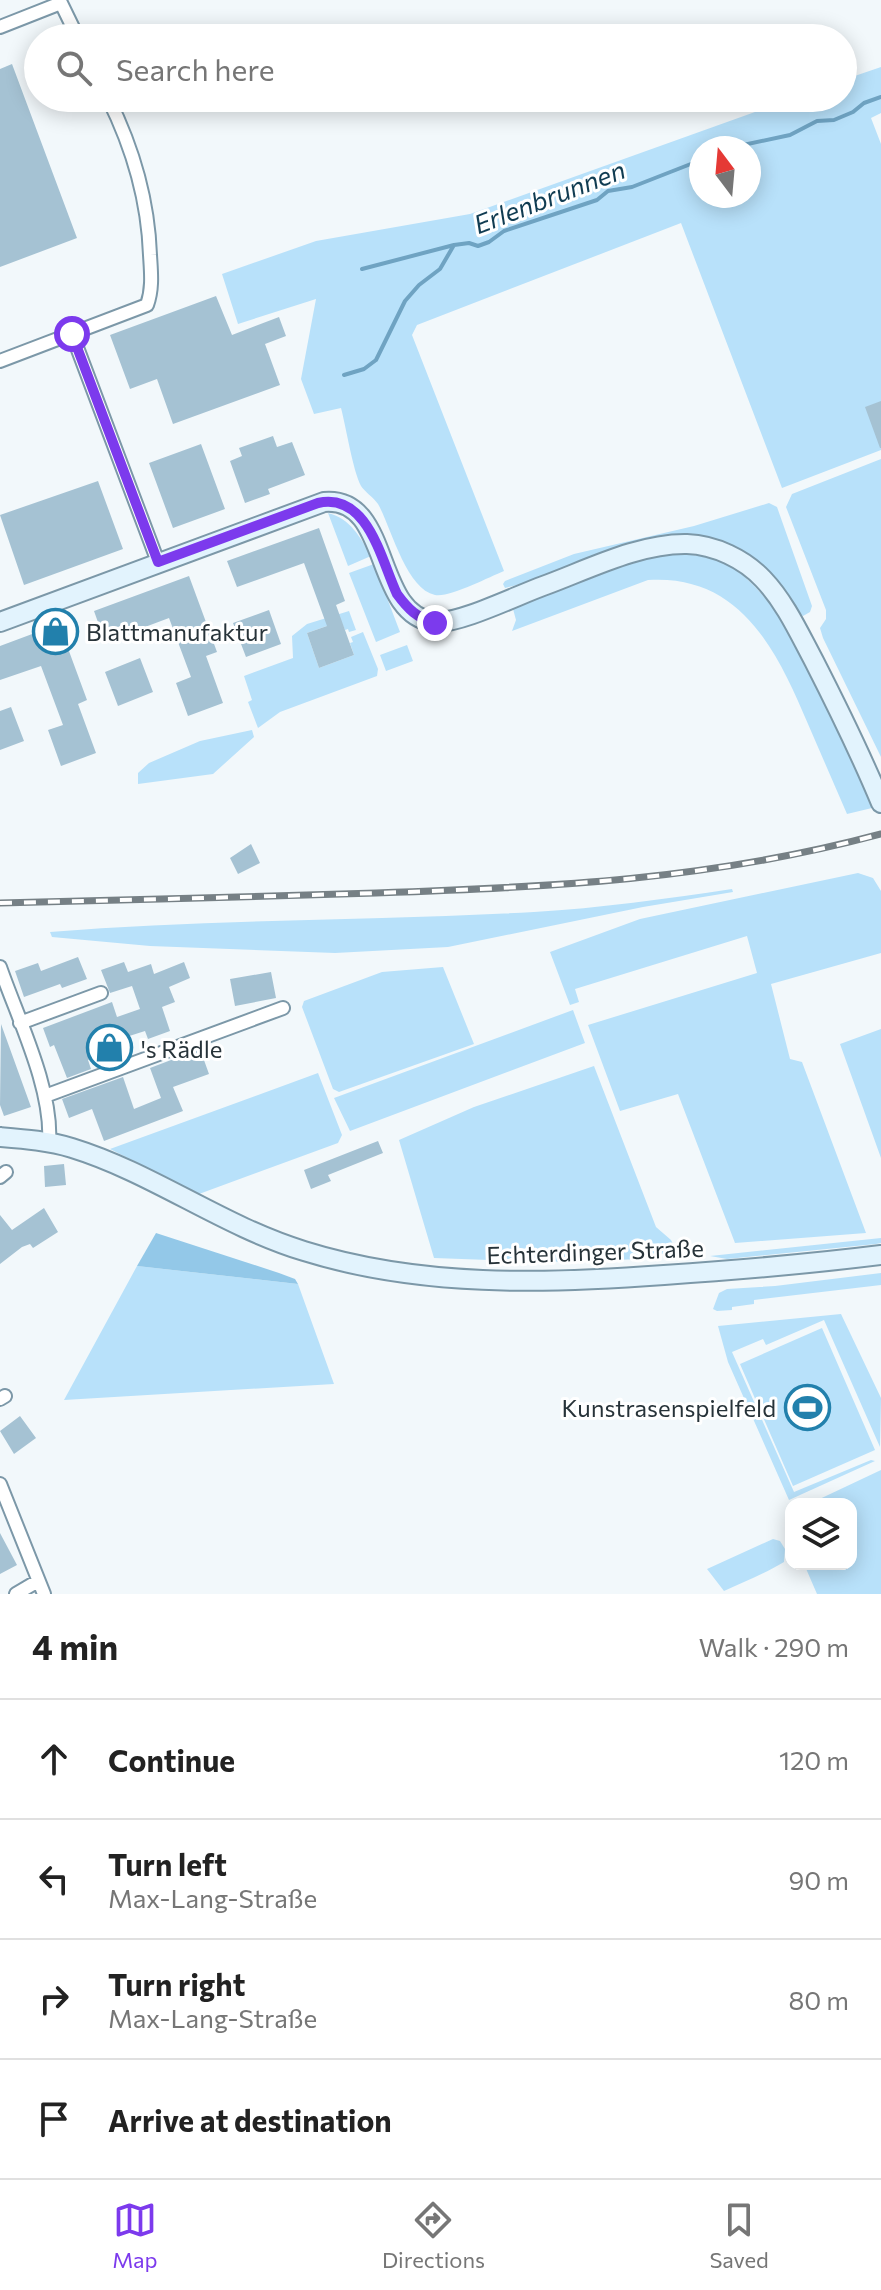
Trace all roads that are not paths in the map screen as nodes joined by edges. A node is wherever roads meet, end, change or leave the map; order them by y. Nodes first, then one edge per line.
1 (71, 24) edge
2 (0, 27) edge
3 (115, 112) edge
4 (72, 334) junction
5 (0, 361) edge
6 (158, 562) junction
7 (0, 622) edge
8 (881, 803) edge
9 (0, 967) edge
10 (101, 993) dead end
11 (283, 1008) dead end
12 (20, 1023) junction
13 (45, 1096) junction
14 (0, 1137) edge
15 (49, 1143) junction
16 (881, 1255) edge
17 (0, 1484) edge
18 (38, 1581) junction
19 (16, 1594) edge
20 (44, 1594) edge

1 - 2 street
3 - 4 street
4 - 5 street
4 - 6 street
6 - 7 main road
6 - 8 main road
9 - 12 street
10 - 12 street
11 - 13 street
12 - 13 street
13 - 15 street
14 - 15 main road, Echterdinger Straße
15 - 16 main road, Echterdinger Straße
17 - 18 street
18 - 19 street
18 - 20 street

